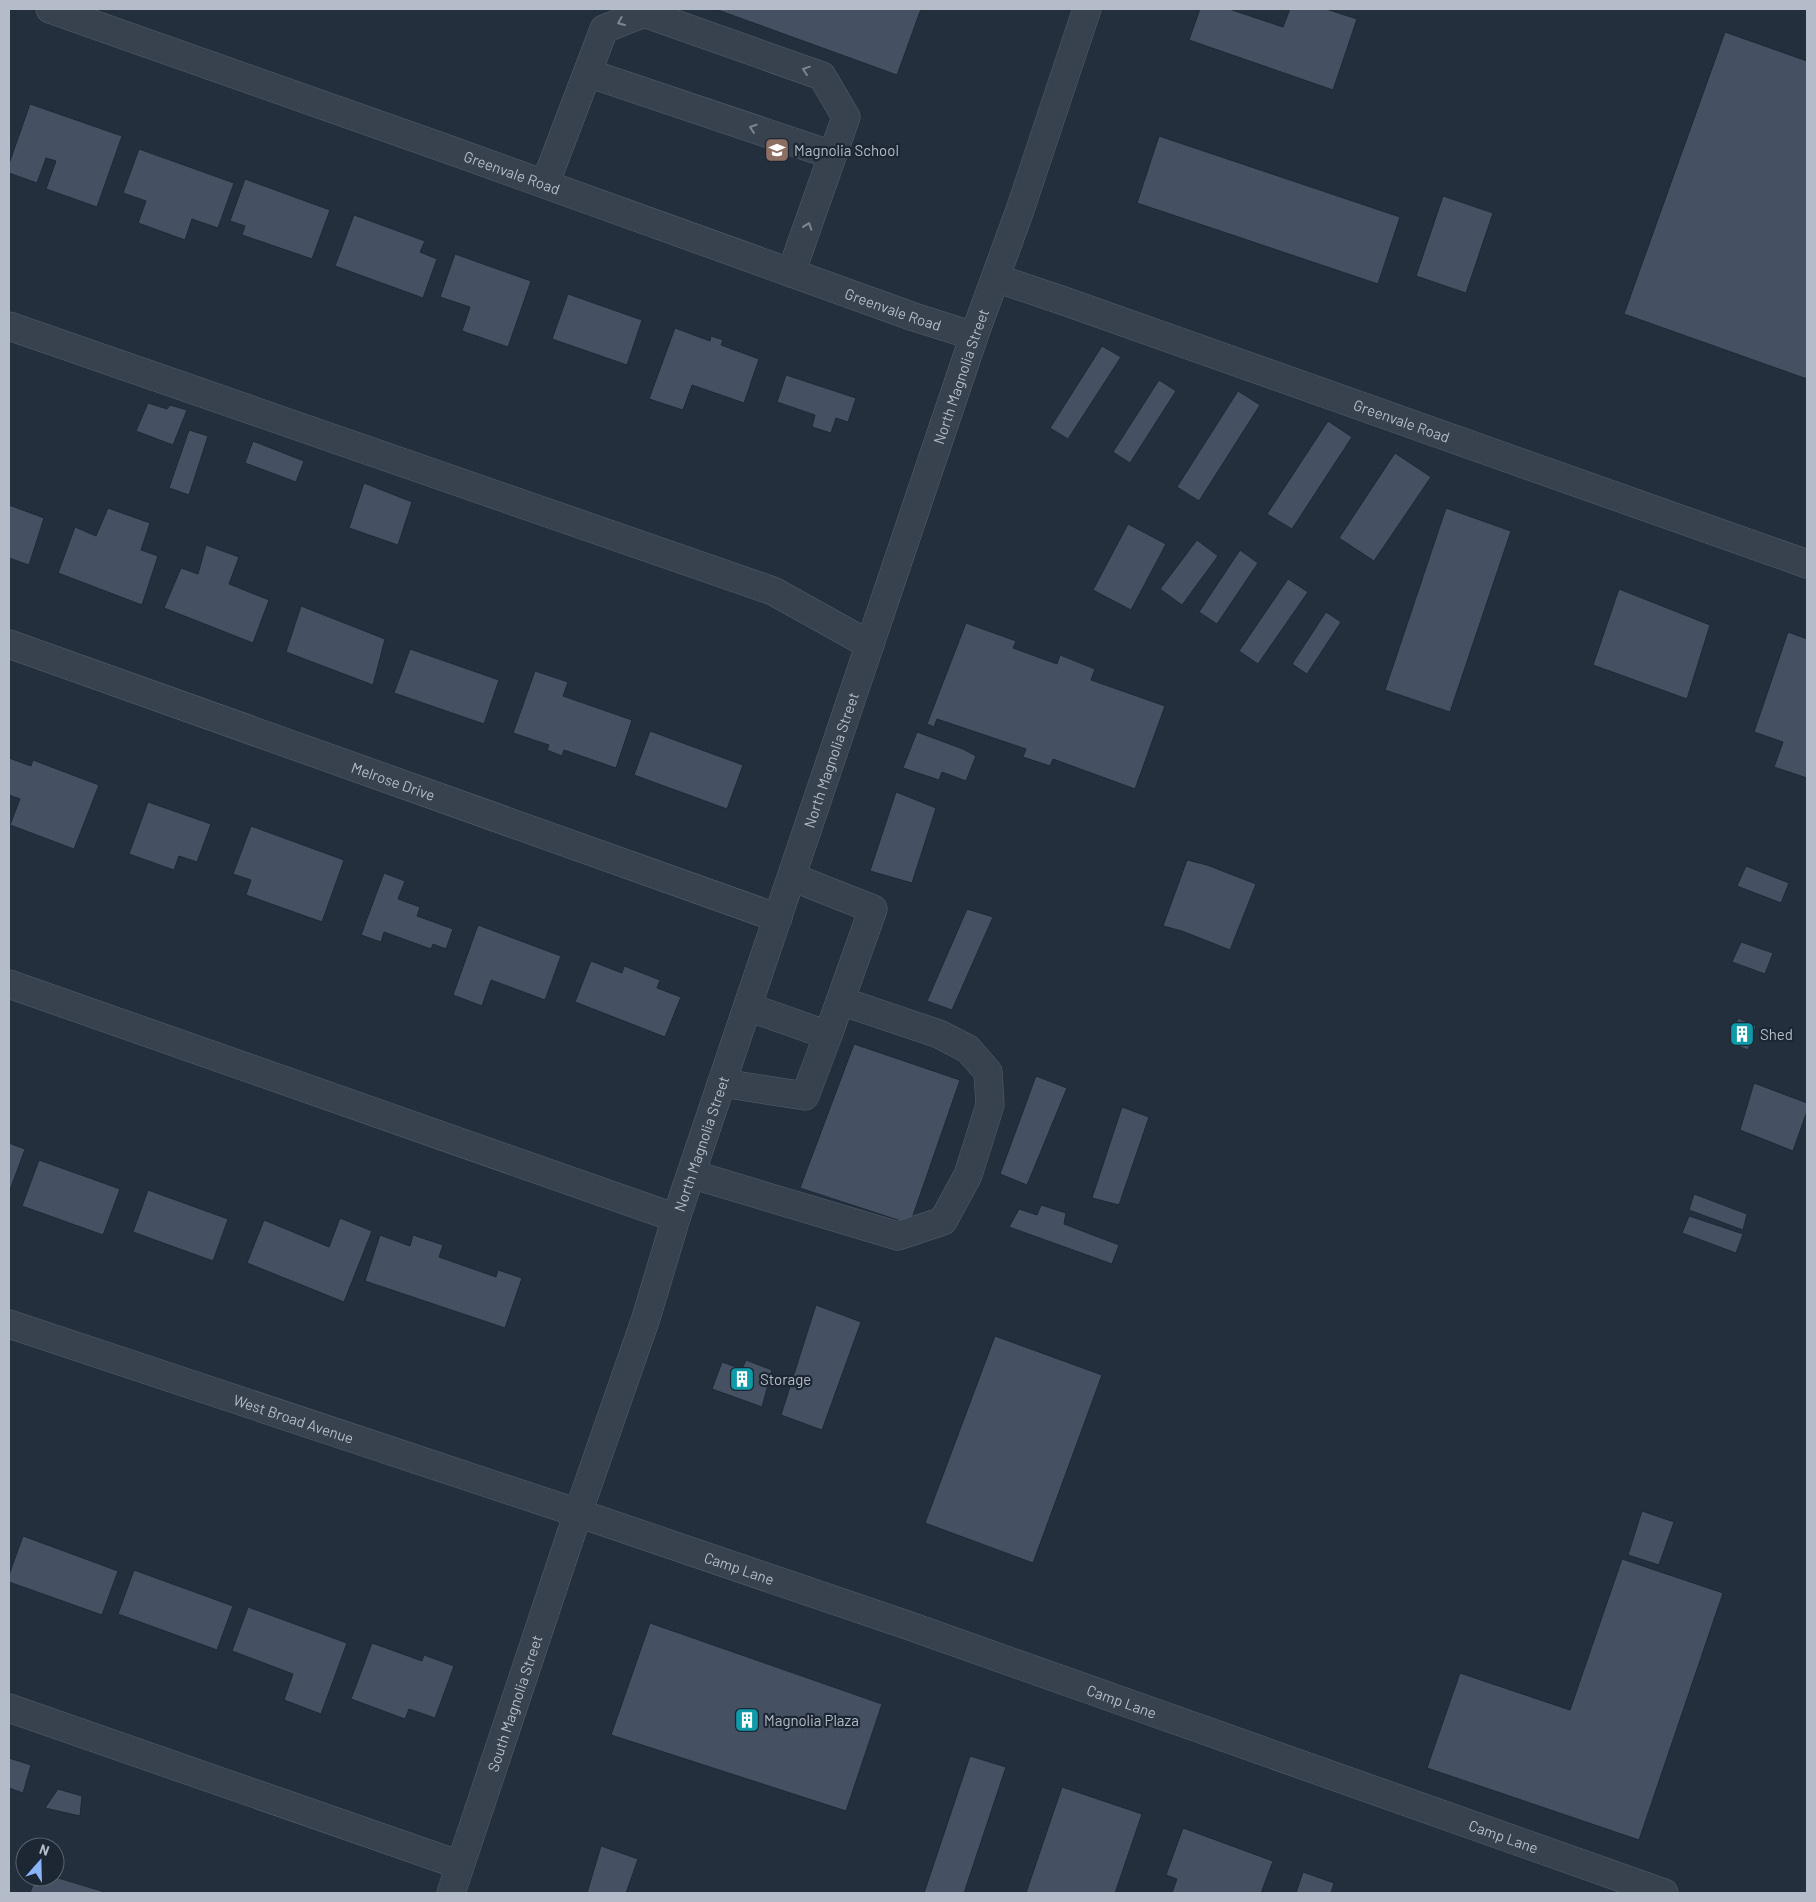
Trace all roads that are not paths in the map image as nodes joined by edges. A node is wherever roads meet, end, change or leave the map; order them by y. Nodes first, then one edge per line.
1 (50, 9) edge
2 (1087, 9) edge
3 (588, 73) junction
4 (832, 155) junction
5 (545, 184) junction
6 (791, 272) junction
7 (996, 278) junction
8 (9, 326) edge
9 (974, 336) junction
10 (1807, 564) edge
11 (9, 644) edge
12 (870, 645) junction
13 (792, 877) junction
14 (778, 918) junction
15 (9, 984) edge
16 (841, 1001) junction
17 (748, 1006) junction
18 (828, 1034) junction
19 (722, 1083) junction
20 (691, 1174) junction
21 (676, 1218) junction
22 (9, 1324) edge
23 (578, 1513) junction
24 (9, 1708) edge
25 (460, 1865) junction
26 (451, 1893) edge
27 (1664, 1893) edge

1 - 5 street, Greenvale Road
2 - 7 street, North Magnolia Street
4 -> 3 street
4 -> 3 street
3 - 5 street
6 -> 4 street
5 - 6 street, Greenvale Road
6 - 9 street, Greenvale Road
7 - 9 street, North Magnolia Street
7 - 10 street, Greenvale Road
8 - 12 street
9 - 12 street, North Magnolia Street
11 - 14 street, Melrose Drive
12 - 13 street, North Magnolia Street
13 - 14 street, North Magnolia Street
13 - 16 street
14 - 17 street, North Magnolia Street
15 - 21 street
16 - 18 street
16 - 20 street
17 - 18 street
17 - 19 street, North Magnolia Street
18 - 19 street
19 - 20 street, North Magnolia Street
20 - 21 street, North Magnolia Street
21 - 23 street, North Magnolia Street
22 - 23 street, West Broad Avenue
23 - 25 street, South Magnolia Street
23 - 27 street, Camp Lane
24 - 25 street
25 - 26 street, South Magnolia Street

